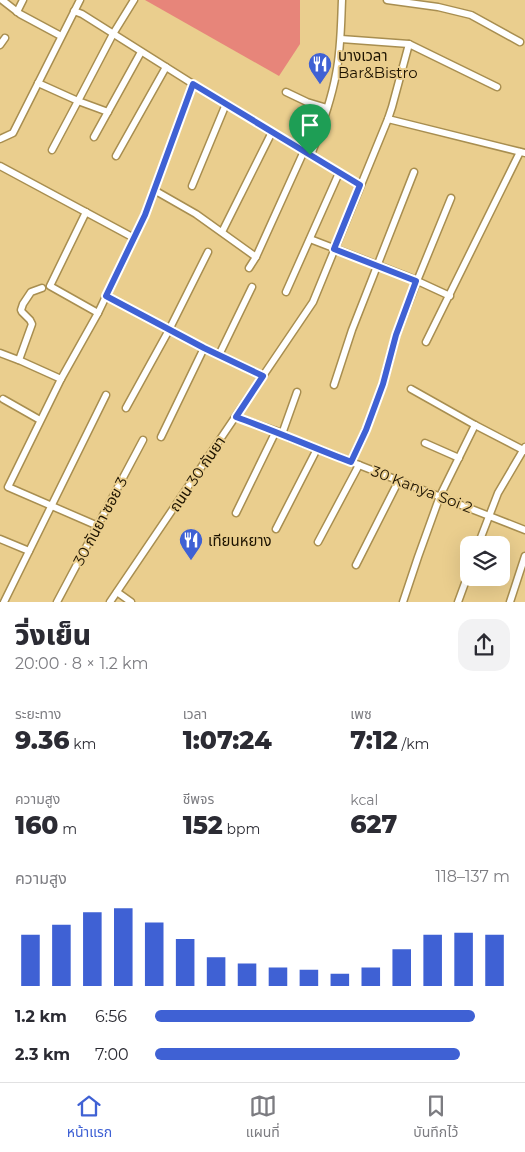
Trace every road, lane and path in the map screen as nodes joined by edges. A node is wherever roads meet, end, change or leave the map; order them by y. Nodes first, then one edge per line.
1 (2, 0) edge
2 (23, 0) edge
3 (80, 0) edge
4 (134, 0) edge
5 (342, 0) edge
6 (387, 0) edge
7 (74, 11) junction
8 (18, 12) junction
9 (113, 34) junction
10 (61, 36) junction
11 (5, 38) dead end
12 (341, 39) junction
13 (520, 42) dead end
14 (409, 44) junction
15 (0, 45) edge
16 (141, 52) junction
17 (166, 67) junction
18 (38, 83) junction
19 (193, 84) junction
20 (497, 87) dead end
21 (286, 92) dead end
22 (78, 101) junction
23 (226, 104) junction
24 (328, 108) junction
25 (108, 112) junction
26 (388, 120) junction
27 (272, 132) junction
28 (94, 137) dead end
29 (0, 139) edge
30 (52, 150) dead end
31 (304, 151) junction
32 (522, 153) edge
33 (310, 155) junction
34 (116, 156) dead end
35 (0, 166) edge
36 (414, 172) dead end
37 (340, 173) junction
38 (360, 185) junction
39 (192, 186) dead end
40 (154, 190) junction
41 (451, 198) dead end
42 (86, 212) junction
43 (222, 232) junction
44 (134, 238) junction
45 (310, 239) junction
46 (334, 249) junction
47 (208, 252) dead end
48 (256, 257) junction
49 (377, 265) junction
50 (249, 268) dead end
51 (416, 281) junction
52 (252, 287) dead end
53 (42, 288) dead end
54 (286, 292) dead end
55 (106, 296) junction
56 (450, 296) junction
57 (98, 313) junction
58 (169, 330) junction
59 (426, 342) dead end
60 (204, 348) junction
61 (0, 353) edge
62 (219, 355) junction
63 (19, 360) junction
64 (263, 376) junction
65 (61, 379) junction
66 (334, 385) dead end
67 (411, 388) dead end
68 (297, 392) dead end
69 (106, 395) dead end
70 (2, 399) dead end
71 (126, 408) dead end
72 (236, 417) junction
73 (40, 420) junction
74 (475, 425) junction
75 (279, 433) junction
76 (161, 437) dead end
77 (143, 440) dead end
78 (426, 442) dead end
79 (317, 449) junction
80 (525, 449) edge
81 (459, 458) junction
82 (351, 462) junction
83 (359, 465) junction
84 (399, 480) junction
85 (440, 496) junction
86 (51, 506) junction
87 (236, 513) dead end
88 (489, 515) junction
89 (98, 526) junction
90 (276, 529) dead end
91 (525, 530) edge
92 (481, 536) edge
93 (0, 539) edge
94 (318, 542) dead end
95 (29, 551) junction
96 (525, 556) edge
97 (356, 565) dead end
98 (464, 586) edge
99 (117, 592) junction
100 (4, 602) edge
101 (57, 602) edge
102 (110, 602) edge
103 (131, 602) edge
104 (403, 602) edge
105 (458, 602) edge
106 (510, 602) edge

1 - 8 street
2 - 8 street
3 - 7 street
4 - 9 street
5 - 12 street
6 - 13 street
7 - 9 street
7 - 10 street
8 - 10 street
9 - 16 street
9 - 22 street
10 - 18 street
11 - 15 street
12 - 14 street
12 - 24 street
14 - 20 street
14 - 26 street, ถนน 30 กันยา
16 - 17 street
16 - 25 street
17 - 19 street
17 - 34 street
18 - 22 street
18 - 29 street
19 - 23 street
19 - 40 street
21 - 24 street
22 - 25 street
22 - 30 street
23 - 27 street
23 - 39 street
24 - 33 street
25 - 28 street
26 - 32 street
26 - 38 street, ถนน 30 กันยา
27 - 31 street
27 - 43 street
31 - 33 street
31 - 48 street
32 - 56 street
33 - 37 street
35 - 42 street
36 - 49 street
37 - 38 street
37 - 45 street
38 - 46 street, ถนน 30 กันยา
40 - 43 street
40 - 44 street
41 - 51 street
42 - 44 street
42 - 57 street
43 - 48 street
44 - 55 street
45 - 46 street
45 - 54 street
46 - 49 street
46 - 64 street, ถนน 30 กันยา
47 - 58 street
48 - 50 street
49 - 51 street
49 - 66 street
51 - 56 street
51 - 82 street
52 - 62 street
53 - 63 street
55 - 57 street
55 - 58 street
56 - 59 street
57 - 65 street
58 - 60 street
58 - 71 street
60 - 62 street
60 - 76 street
61 - 63 street
62 - 64 street
63 - 65 street
64 - 72 street, ถนน 30 กันยา
65 - 73 street
67 - 74 street
68 - 75 street
69 - 86 street
70 - 73 street
72 - 75 street, 30 Kanya Soi 2
72 - 99 street, ถนน 30 กันยา
73 - 86 street
74 - 80 street
74 - 81 street
75 - 79 street, 30 Kanya Soi 2
75 - 87 street
77 - 89 street, 30 กันยา ซอย 3
78 - 81 street
79 - 82 street, 30 Kanya Soi 2
79 - 90 street
80 - 88 street
81 - 85 street
82 - 83 street, 30 Kanya Soi 2
83 - 84 street, 30 Kanya Soi 2
83 - 94 street
84 - 85 street, 30 Kanya Soi 2
84 - 97 street
85 - 88 street, 30 Kanya Soi 2
85 - 104 street
86 - 89 street
86 - 95 street
88 - 91 street, 30 Kanya Soi 2
88 - 92 street
89 - 101 street, 30 กันยา ซอย 3
93 - 95 street
95 - 100 street
96 - 106 street
98 - 105 street
99 - 102 street, ถนน 30 กันยา
99 - 103 street

